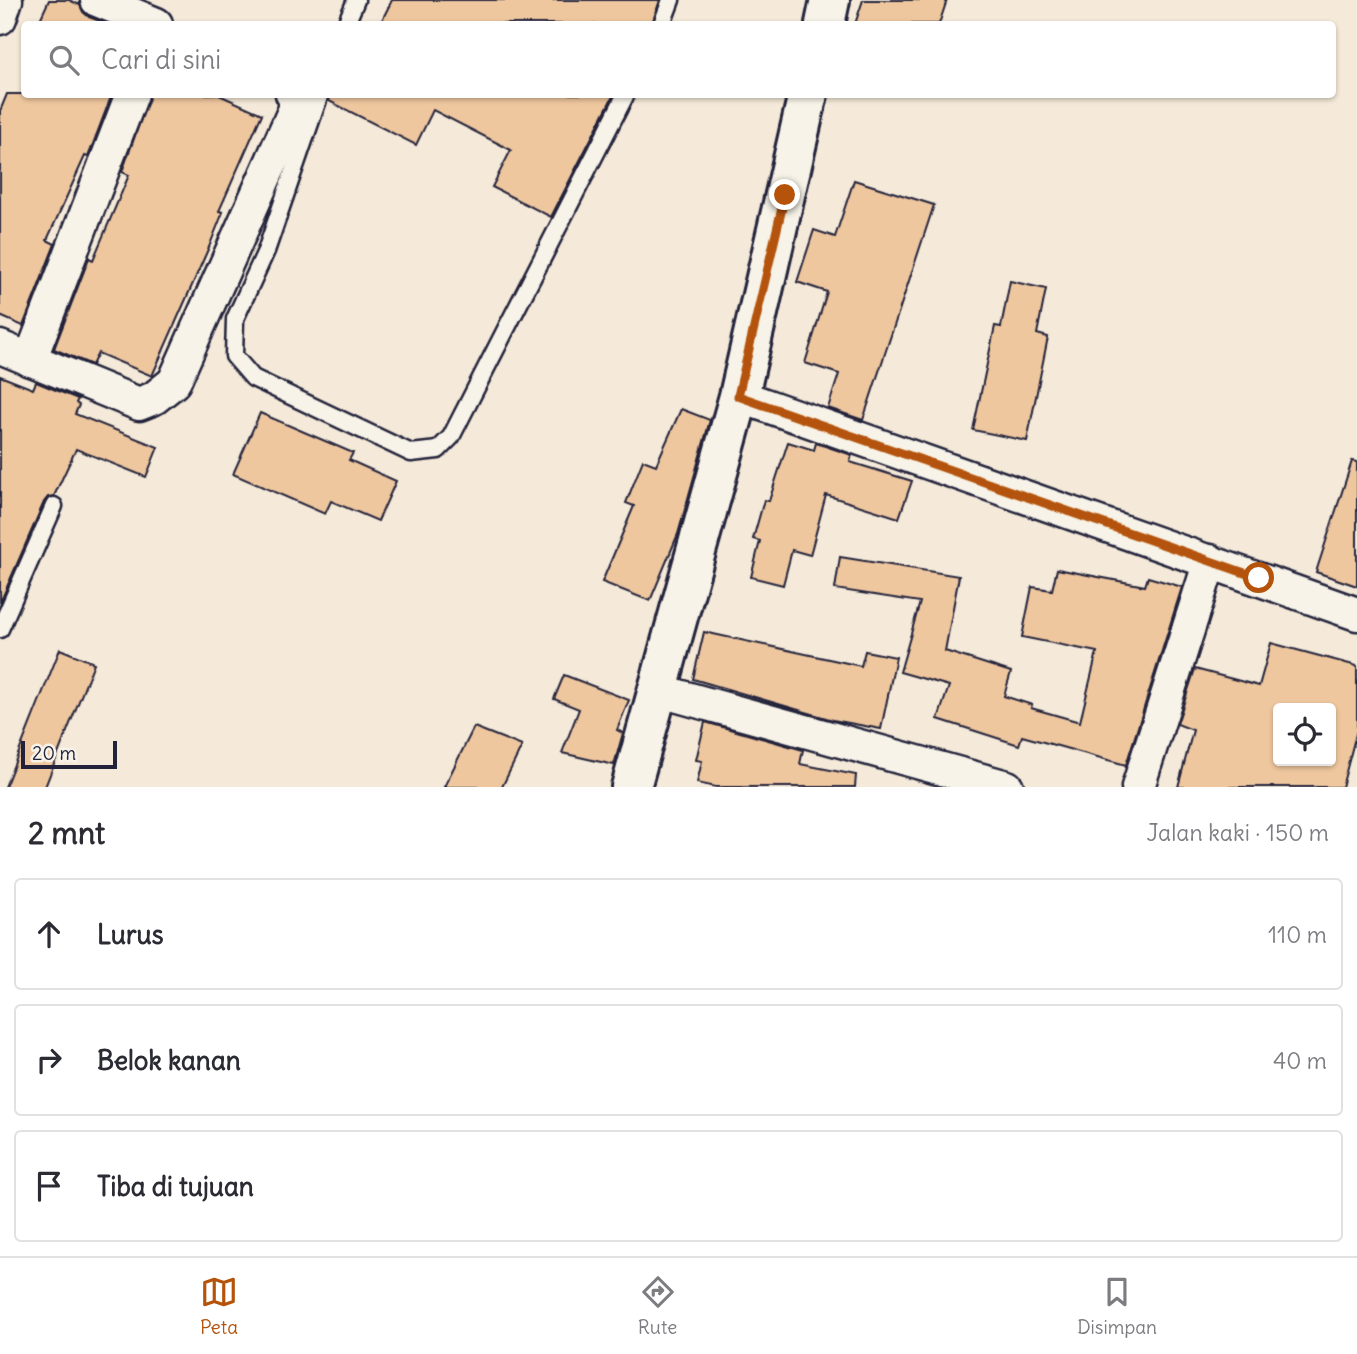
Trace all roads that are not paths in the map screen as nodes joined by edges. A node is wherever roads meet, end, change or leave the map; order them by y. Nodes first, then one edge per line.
1 (6, 0) edge
2 (97, 0) edge
3 (356, 0) edge
4 (671, 0) edge
5 (830, 0) edge
6 (0, 18) edge
7 (149, 21) edge
8 (347, 21) edge
9 (663, 21) edge
10 (825, 21) edge
11 (130, 98) edge
12 (295, 98) edge
13 (319, 98) edge
14 (624, 98) edge
15 (807, 98) edge
16 (0, 347) edge
17 (30, 360) junction
18 (738, 396) junction
19 (54, 506) dead end
20 (1210, 561) junction
21 (1357, 614) edge
22 (0, 629) edge
23 (657, 690) junction
24 (631, 787) edge
25 (1007, 787) edge
26 (1138, 787) edge

1 - 6 street
2 - 7 street
3 - 8 lane
4 - 9 lane
5 - 10 street
11 - 17 street
12 - 17 street
13 - 14 lane
15 - 18 street
16 - 17 street
18 - 20 street
18 - 23 street
19 - 22 lane
20 - 21 street
20 - 26 street
23 - 24 street
23 - 25 street

